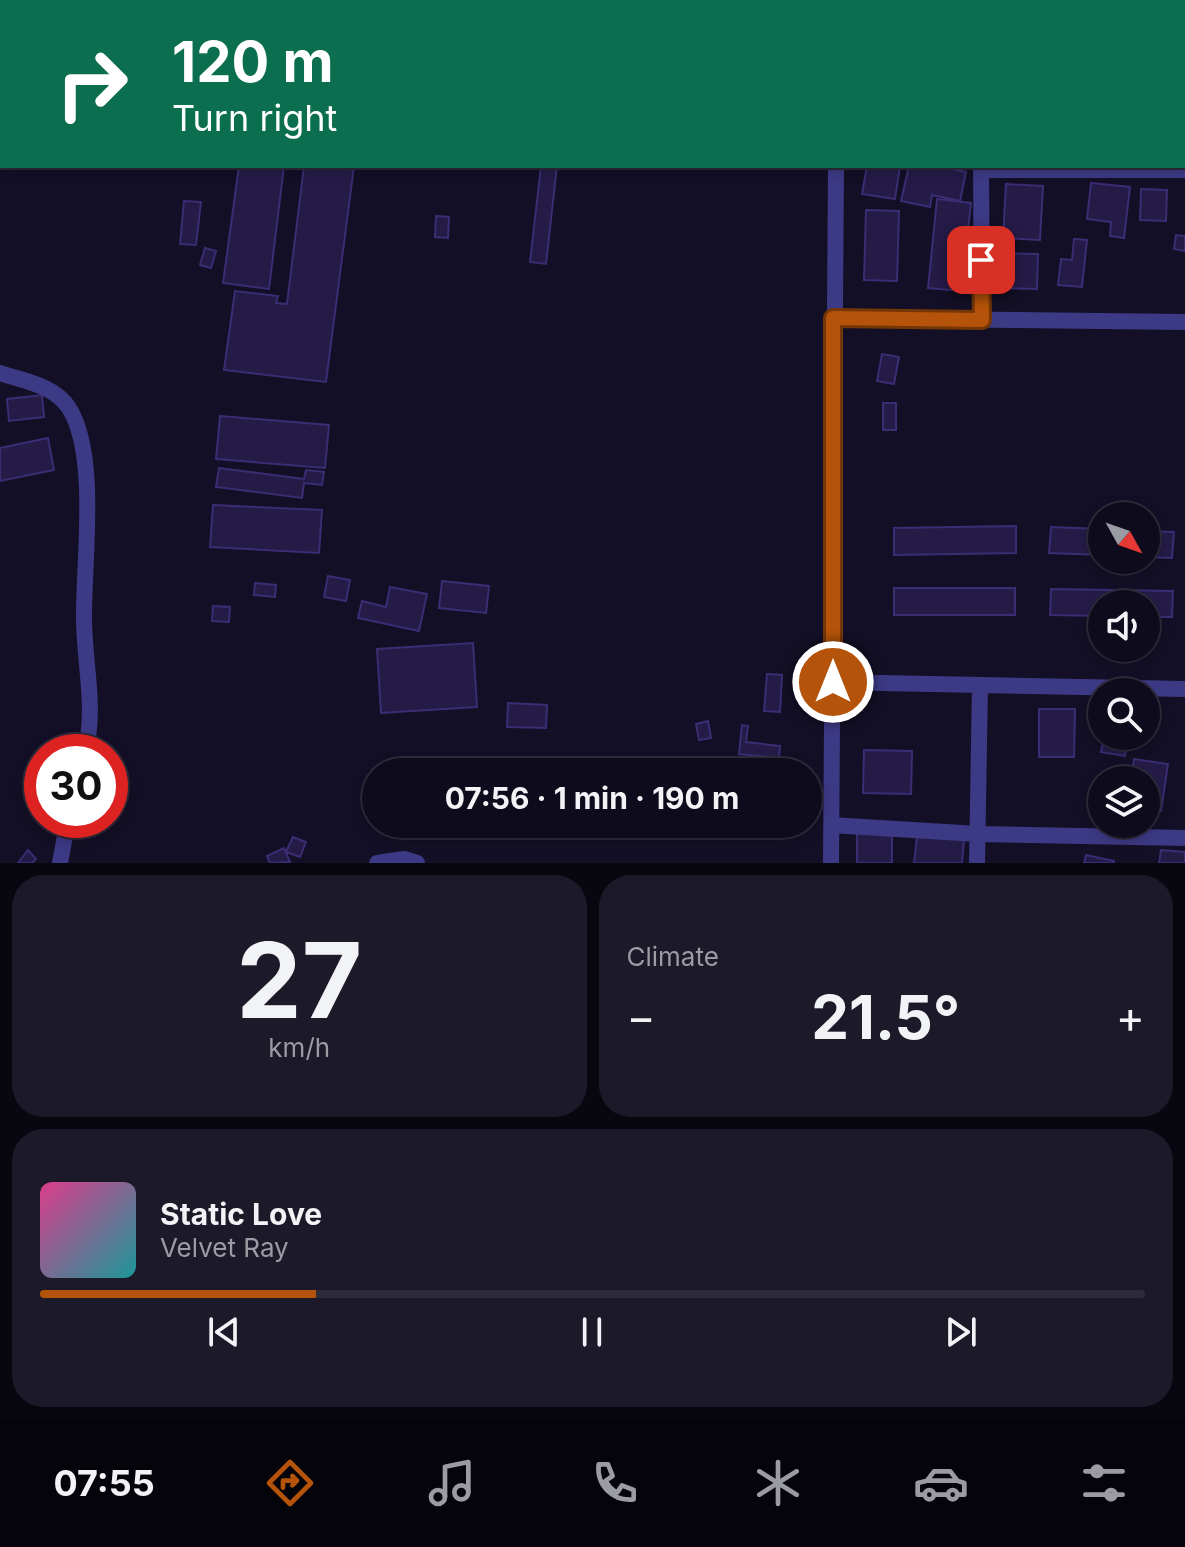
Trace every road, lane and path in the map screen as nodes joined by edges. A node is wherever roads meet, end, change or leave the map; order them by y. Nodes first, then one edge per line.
1 (836, 168) edge
2 (981, 168) edge
3 (1185, 170) edge
4 (833, 318) junction
5 (982, 320) junction
6 (1185, 322) edge
7 (0, 373) edge
8 (833, 682) junction
9 (980, 685) junction
10 (1185, 689) edge
11 (88, 734) edge
12 (831, 825) junction
13 (978, 834) junction
14 (65, 838) edge
15 (1185, 838) edge
16 (60, 863) edge
17 (377, 863) edge
18 (417, 863) edge
19 (831, 863) edge
20 (977, 863) edge

1 - 4 street
2 - 3 street
2 - 5 street
4 - 5 street
4 - 8 street
5 - 6 street
7 - 11 street
8 - 9 street
8 - 12 street
9 - 10 street
9 - 13 street
12 - 13 street
12 - 19 street
13 - 15 street
13 - 20 street
14 - 16 street
17 - 18 street

